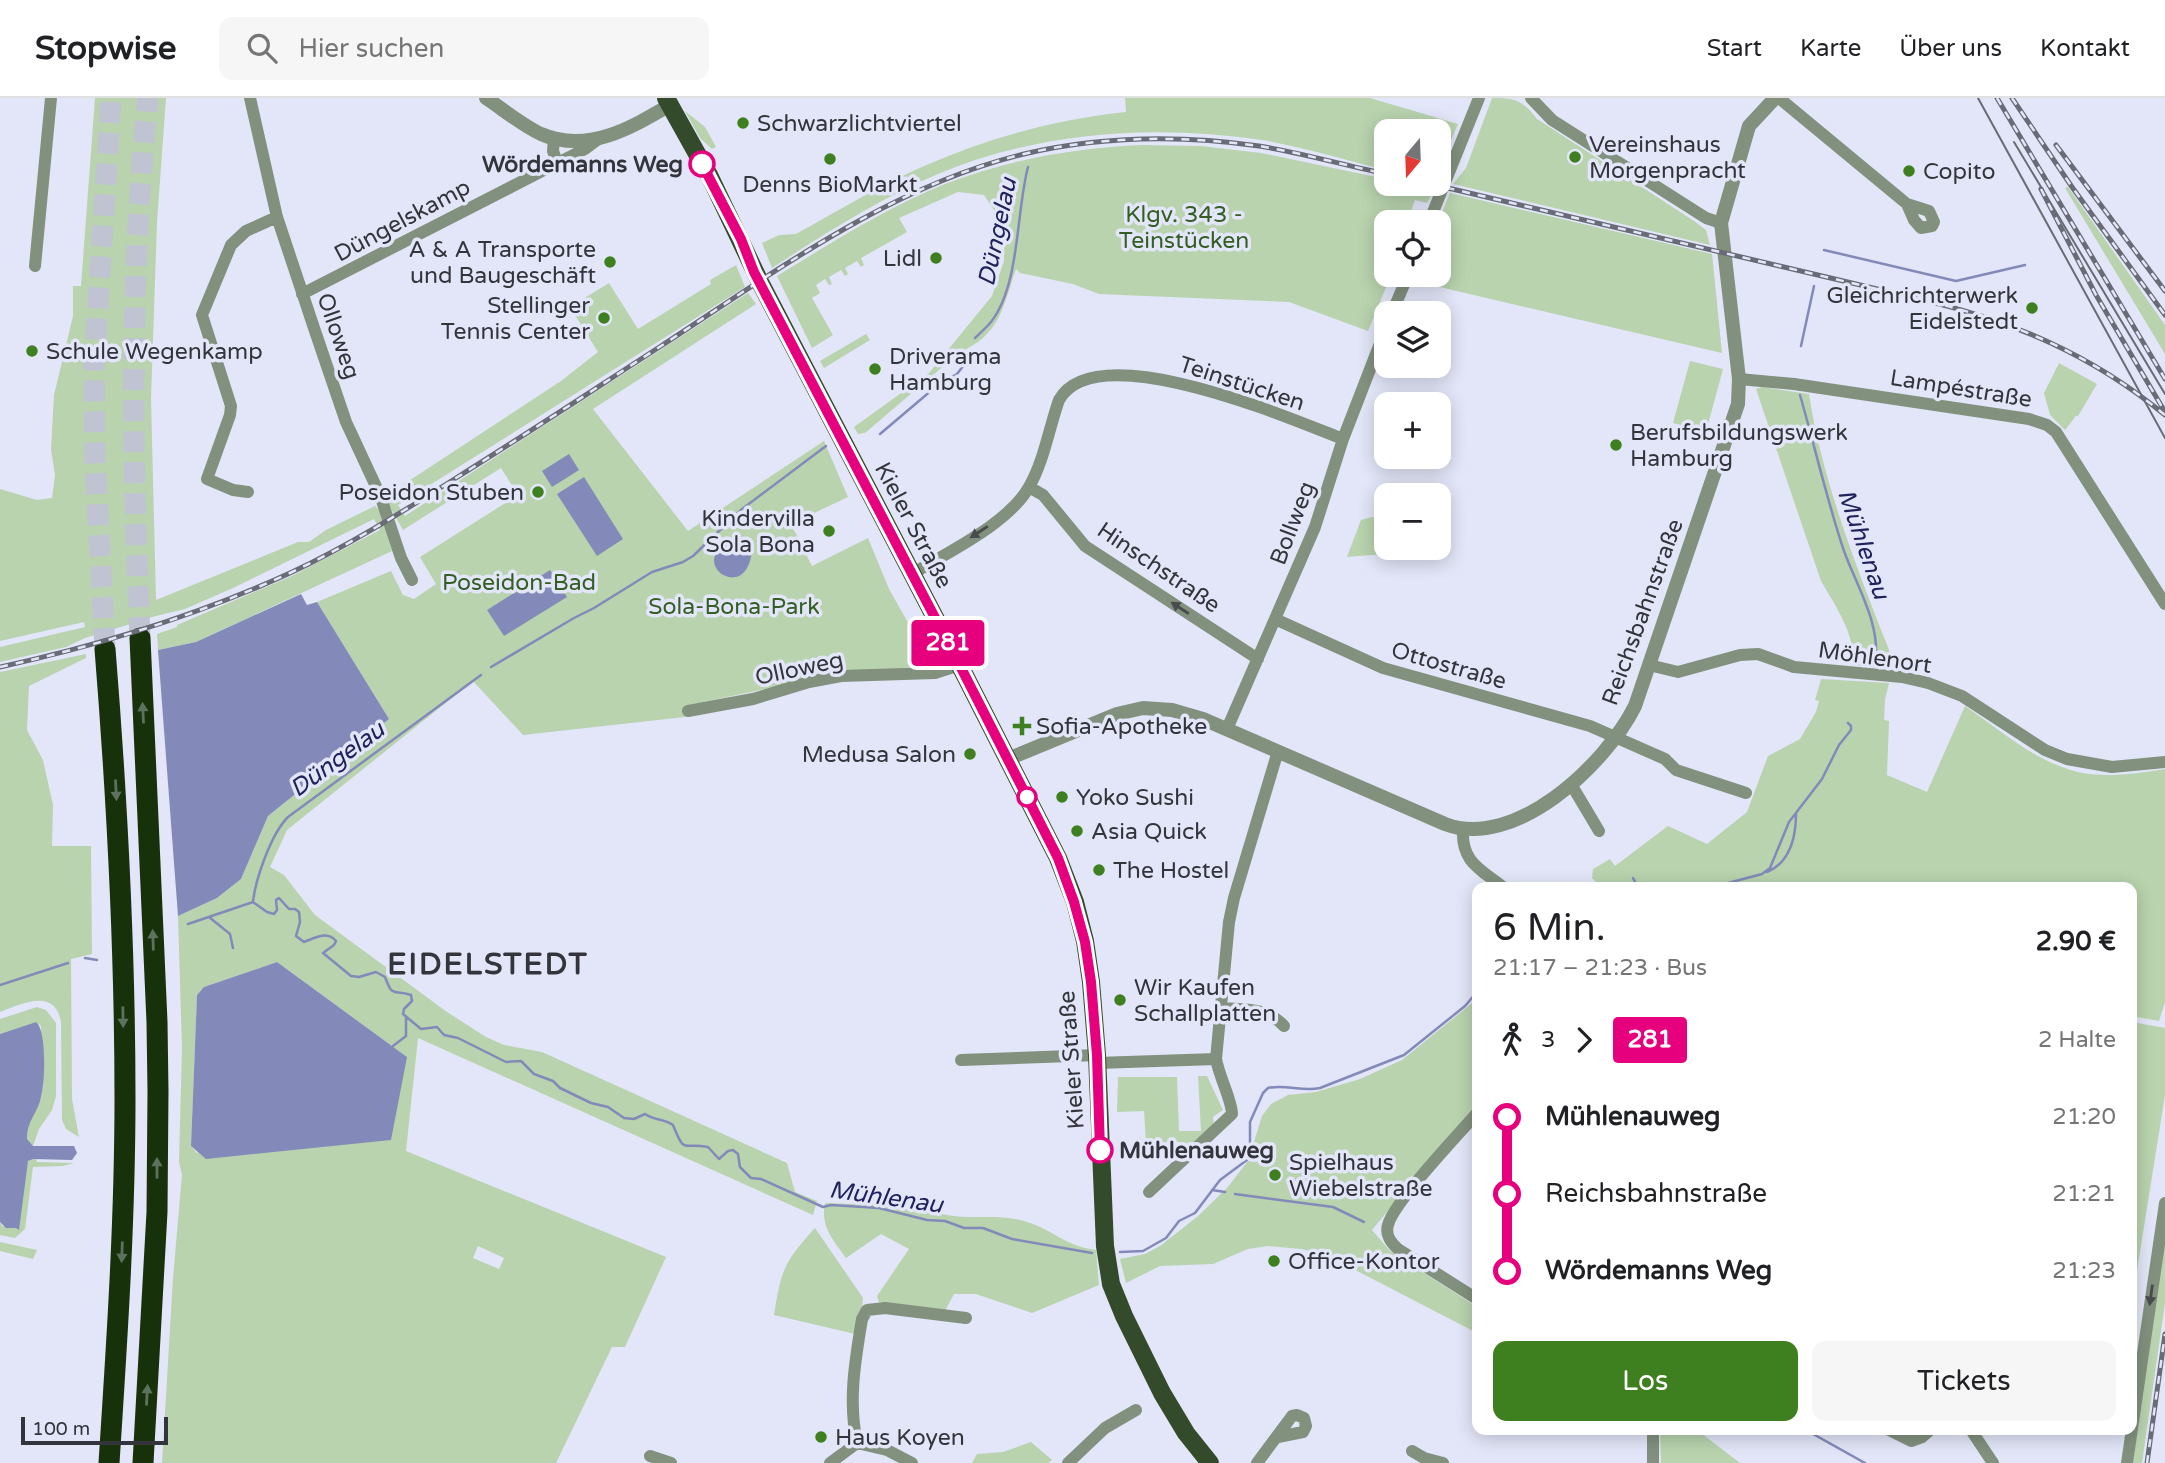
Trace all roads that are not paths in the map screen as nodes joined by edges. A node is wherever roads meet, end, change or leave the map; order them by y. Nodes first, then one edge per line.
1 (51, 98) edge
2 (250, 98) edge
3 (486, 98) edge
4 (1479, 98) edge
5 (1531, 98) edge
6 (1777, 98) edge
7 (668, 102) edge
8 (554, 138) junction
9 (597, 140) junction
10 (557, 162) junction
11 (1908, 204) dead end
12 (1434, 210) edge
13 (277, 218) junction
14 (1721, 223) junction
15 (35, 266) dead end
16 (303, 294) junction
17 (1374, 359) edge
18 (1739, 379) junction
19 (1343, 439) junction
20 (1029, 487) junction
21 (248, 492) dead end
22 (912, 574) junction
23 (412, 580) dead end
24 (2165, 604) edge
25 (1275, 619) junction
26 (140, 638) tunnel mouth
27 (105, 649) tunnel mouth
28 (1258, 659) junction
29 (960, 665) junction
30 (1649, 665) junction
31 (688, 711) dead end
32 (1227, 729) junction
33 (1616, 738) junction
34 (1278, 751) junction
35 (1008, 759) junction
36 (2165, 762) edge
37 (1571, 784) junction
38 (1746, 793) dead end
39 (1463, 830) junction
40 (1599, 831) dead end
41 (1497, 882) edge
42 (1222, 1008) junction
43 (1284, 1026) dead end
44 (961, 1059) dead end
45 (1097, 1059) junction
46 (1216, 1059) junction
47 (1472, 1119) edge
48 (1149, 1192) dead end
49 (2165, 1203) edge
50 (1472, 1296) edge
51 (967, 1318) dead end
52 (2137, 1395) edge
53 (1136, 1410) dead end
54 (1653, 1435) edge
55 (1899, 1435) edge
56 (1924, 1435) edge
57 (1974, 1435) edge
58 (2131, 1435) edge
59 (1278, 1437) dead end
60 (857, 1444) junction
61 (1412, 1451) dead end
62 (650, 1456) dead end
63 (108, 1463) edge
64 (143, 1463) edge
65 (671, 1463) edge
66 (831, 1463) edge
67 (912, 1463) edge
68 (1068, 1463) edge
69 (1210, 1463) edge
70 (1257, 1463) edge
71 (1443, 1463) edge
72 (1653, 1463) edge
73 (1993, 1463) edge
74 (2127, 1463) edge

1 - 15 street
2 - 13 street, Olloweg
3 - 8 street
4 - 12 street
5 - 14 street
6 - 11 street, Reichsbahnstraße
6 - 14 street, Reichsbahnstraße
7 - 9 street
7 - 22 main road, Kieler Straße
8 - 9 street
8 - 10 street
9 - 10 street, Düngelskamp
10 - 16 street, Düngelskamp
13 - 16 street, Olloweg
13 - 21 street
14 - 18 street, Reichsbahnstraße
16 - 23 street, Olloweg
17 - 19 street, Bollweg
18 - 24 street, Lampéstraße
18 - 30 street, Reichsbahnstraße
19 - 20 street, Teinstücken
19 - 25 street, Bollweg
20 -> 22 street
28 -> 20 street, Hinschstraße
22 - 29 main road, Kieler Straße
25 - 28 street, Bollweg
25 - 33 street, Ottostraße
64 -> 26 highway
27 -> 63 highway
28 - 32 street, Bollweg
29 - 31 street, Olloweg
29 - 35 main road, Kieler Straße
30 - 33 street, Reichsbahnstraße
30 - 36 street, Möhlenort
32 - 34 street, Reichsbahnstraße
32 - 35 street, Reichsbahnstraße
33 - 37 street, Reichsbahnstraße
33 - 38 street, Ottostraße
34 - 39 street, Reichsbahnstraße
34 - 42 street
35 - 45 main road, Kieler Straße
37 - 39 street, Reichsbahnstraße
37 - 40 street
39 - 41 street
42 - 43 street
42 - 46 street
44 - 45 street
45 - 46 street
45 - 69 main road, Kieler Straße
46 - 48 street
47 - 50 street
49 -> 52 street
51 - 60 street
53 - 68 street
54 - 72 street
55 - 56 street
57 - 73 street
58 -> 74 street
59 - 70 street
60 - 66 street
60 - 67 street
61 - 71 street
62 - 65 street

